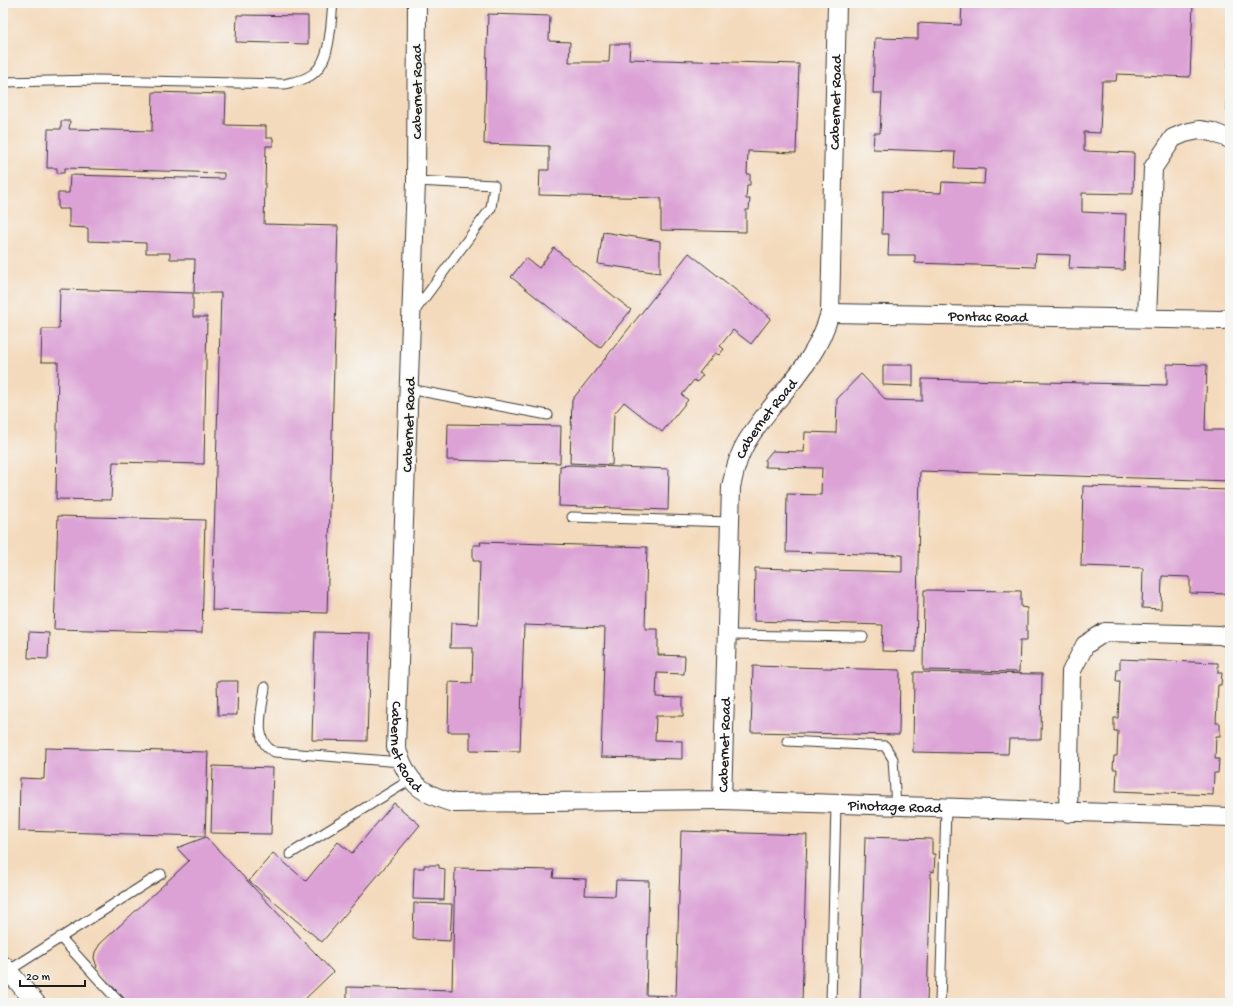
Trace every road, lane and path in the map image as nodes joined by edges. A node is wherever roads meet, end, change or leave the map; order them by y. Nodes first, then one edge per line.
1 (333, 3) edge
2 (417, 3) edge
3 (837, 3) edge
4 (3, 82) edge
5 (1230, 139) edge
6 (416, 181) junction
7 (830, 313) junction
8 (412, 314) junction
9 (1230, 317) edge
10 (1147, 318) junction
11 (409, 389) junction
12 (548, 415) dead end
13 (572, 517) dead end
14 (730, 522) junction
15 (727, 635) junction
16 (863, 637) dead end
17 (1230, 638) edge
18 (265, 686) dead end
19 (787, 741) dead end
20 (401, 762) junction
21 (410, 780) junction
22 (722, 800) junction
23 (836, 804) junction
24 (896, 807) junction
25 (946, 808) junction
26 (1068, 813) junction
27 (1230, 817) edge
28 (290, 854) dead end
29 (162, 874) dead end
30 (60, 937) junction
31 (6, 968) edge
32 (36, 1003) edge
33 (120, 1003) edge
34 (831, 1003) edge
35 (940, 1003) edge

1 - 4 lane
2 - 6 street, Cabernet Road
3 - 7 street, Cabernet Road
5 - 10 street
6 - 8 street, Cabernet Road
6 - 8 lane
7 - 10 street, Pontac Road
7 - 14 street, Cabernet Road
8 - 11 street, Cabernet Road
9 - 10 street, Pontac Road
11 - 12 lane
11 - 20 street, Cabernet Road
13 - 14 lane
14 - 15 street, Cabernet Road
15 - 16 lane
15 - 22 street, Cabernet Road
17 - 26 street
18 - 20 lane
19 - 24 lane
20 - 21 street, Cabernet Road
21 - 22 street, Cabernet Road
21 - 28 lane
22 - 23 street, Pinotage Road
23 - 24 street, Pinotage Road
23 - 34 lane
24 - 25 street, Pinotage Road
25 - 26 street, Pinotage Road
25 - 35 lane
26 - 27 street, Pinotage Road
29 - 30 lane
30 - 31 lane
30 - 33 lane
31 - 32 street

